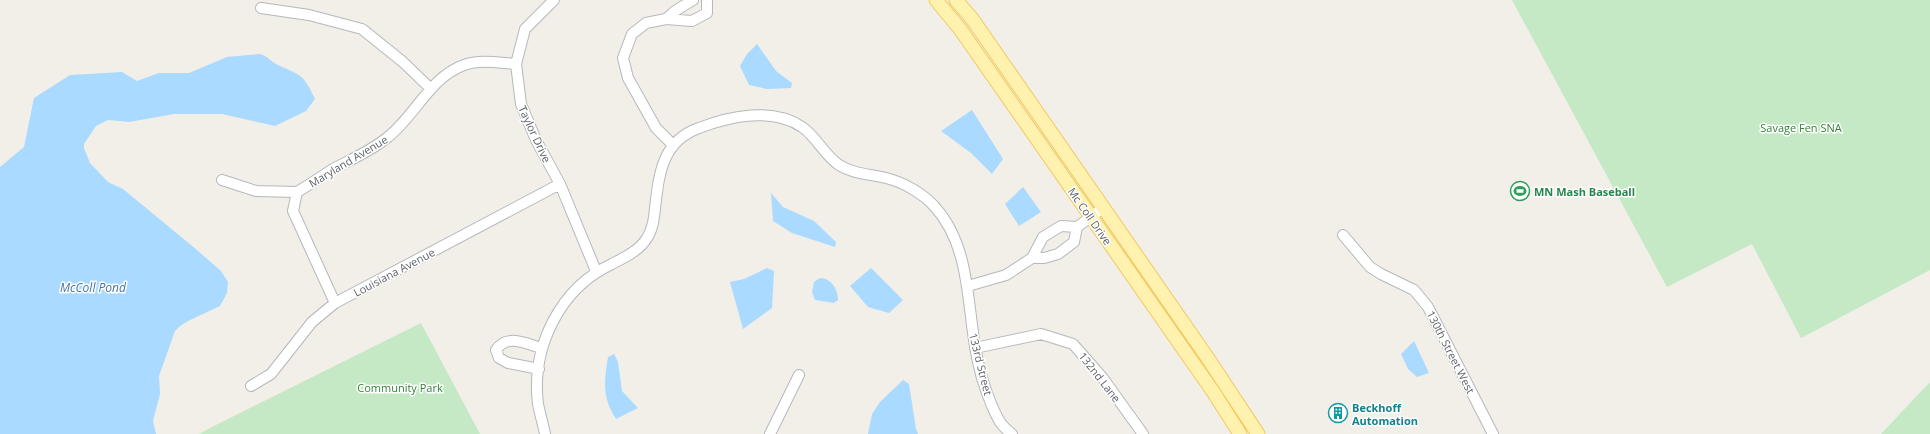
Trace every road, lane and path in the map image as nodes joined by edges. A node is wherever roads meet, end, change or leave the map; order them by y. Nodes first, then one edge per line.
1 (554, 0) edge
2 (693, 0) edge
3 (708, 0) edge
4 (936, 0) edge
5 (956, 0) edge
6 (262, 8) dead end
7 (666, 19) junction
8 (516, 64) junction
9 (431, 90) junction
10 (673, 145) junction
11 (222, 180) dead end
12 (560, 184) junction
13 (297, 192) junction
14 (1103, 208) junction
15 (1090, 217) junction
16 (1077, 227) junction
17 (1343, 235) dead end
18 (1032, 258) junction
19 (596, 271) junction
20 (968, 286) junction
21 (335, 303) junction
22 (542, 348) junction
23 (975, 348) junction
24 (539, 369) junction
25 (799, 374) dead end
26 (250, 386) dead end
27 (545, 434) edge
28 (770, 434) edge
29 (1012, 434) edge
30 (1143, 434) edge
31 (1240, 434) edge
32 (1258, 434) edge
33 (1493, 434) edge

1 - 8 street, Taylor Drive
2 - 7 street
3 - 7 street
4 - 15 main road, Mc Coll Drive
5 - 14 main road, Mc Coll Drive
6 - 9 street
7 - 10 street
8 - 9 street, Maryland Avenue
8 - 12 street, Taylor Drive
9 - 13 street, Maryland Avenue
10 - 19 street
10 - 20 street, 133rd Street
11 - 13 street
12 - 19 street, Taylor Drive
12 - 21 street, Louisiana Avenue
13 - 21 street, Maryland Avenue
14 - 15 street
14 - 32 main road, Mc Coll Drive
15 - 16 street
15 - 31 main road, Mc Coll Drive
16 - 18 street
16 - 18 street
17 - 33 street, 130th Street West
18 - 20 street
19 - 22 street
20 - 23 street, 133rd Street
21 - 26 street, Louisiana Avenue
22 - 24 street
22 - 24 street
23 - 29 street, 133rd Street
23 - 30 street, 132nd Lane
24 - 27 street
25 - 28 street

